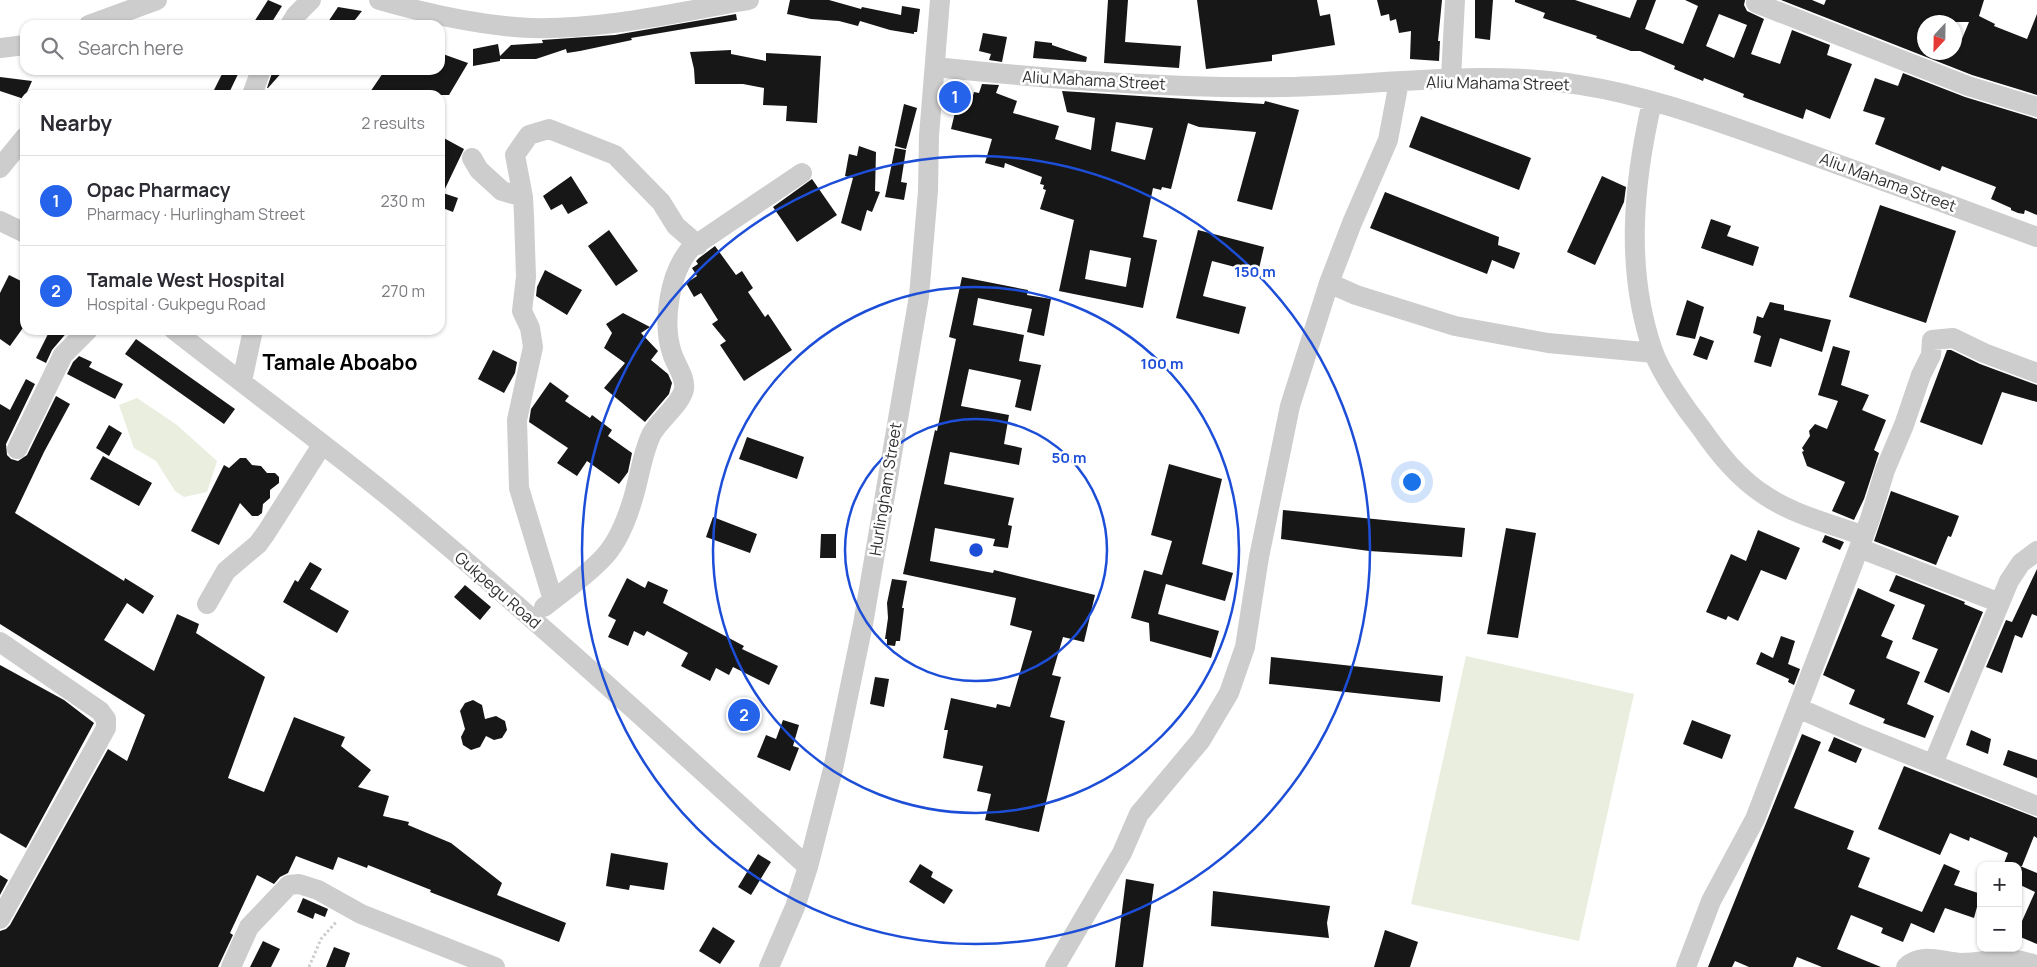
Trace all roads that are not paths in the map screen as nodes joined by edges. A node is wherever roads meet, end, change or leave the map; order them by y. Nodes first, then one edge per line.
1 (157, 0) edge
2 (311, 0) edge
3 (379, 0) edge
4 (749, 0) edge
5 (940, 0) edge
6 (1455, 0) edge
7 (1756, 3) dead end
8 (103, 20) edge
9 (294, 20) edge
10 (20, 46) edge
11 (0, 48) edge
12 (935, 67) junction
13 (259, 75) edge
14 (1451, 78) junction
15 (1399, 82) junction
16 (254, 90) edge
17 (1652, 102) junction
18 (2037, 107) edge
19 (20, 143) edge
20 (472, 158) dead end
21 (0, 168) edge
22 (802, 173) dead end
23 (523, 197) junction
24 (0, 221) edge
25 (20, 231) edge
26 (2037, 237) edge
27 (698, 245) junction
28 (1329, 283) junction
29 (83, 335) edge
30 (181, 335) edge
31 (252, 335) edge
32 (1654, 353) junction
33 (2037, 373) edge
34 (242, 381) junction
35 (322, 445) junction
36 (17, 449) dead end
37 (1861, 542) junction
38 (2037, 551) edge
39 (553, 600) junction
40 (2000, 603) junction
41 (207, 604) dead end
42 (530, 618) junction
43 (0, 642) edge
44 (1798, 708) junction
45 (1933, 764) junction
46 (2037, 806) edge
47 (808, 867) junction
48 (0, 919) edge
49 (2037, 966) edge
50 (231, 967) edge
51 (495, 967) edge
52 (769, 967) edge
53 (1055, 967) edge
54 (1686, 967) edge
55 (1906, 967) edge

1 - 8 street
2 - 9 street
3 - 4 street
5 - 12 street, Hurlingham Street
6 - 14 street
7 - 18 street
10 - 11 street
12 - 15 street, Aliu Mahama Street
12 - 47 street, Hurlingham Street
13 - 16 street
14 - 15 street, Aliu Mahama Street
14 - 17 street, Aliu Mahama Street
15 - 28 street
17 - 26 street, Aliu Mahama Street
17 - 32 street
19 - 21 street
20 - 23 street
22 - 27 street
23 - 27 street
23 - 39 street
24 - 25 street
27 - 39 street
28 - 32 street
28 - 53 street
29 - 36 street
30 - 34 street, Gukpegu Road
31 - 34 street
32 - 37 street
33 - 37 street
34 - 35 street, Gukpegu Road
35 - 41 street
35 - 42 street, Gukpegu Road
37 - 40 street
37 - 44 street
38 - 40 street
39 - 42 street
40 - 45 street
42 - 47 street, Gukpegu Road
43 - 48 street
44 - 45 street
44 - 54 street
45 - 46 street
47 - 52 street, Hurlingham Street
49 - 55 street
50 - 51 street

